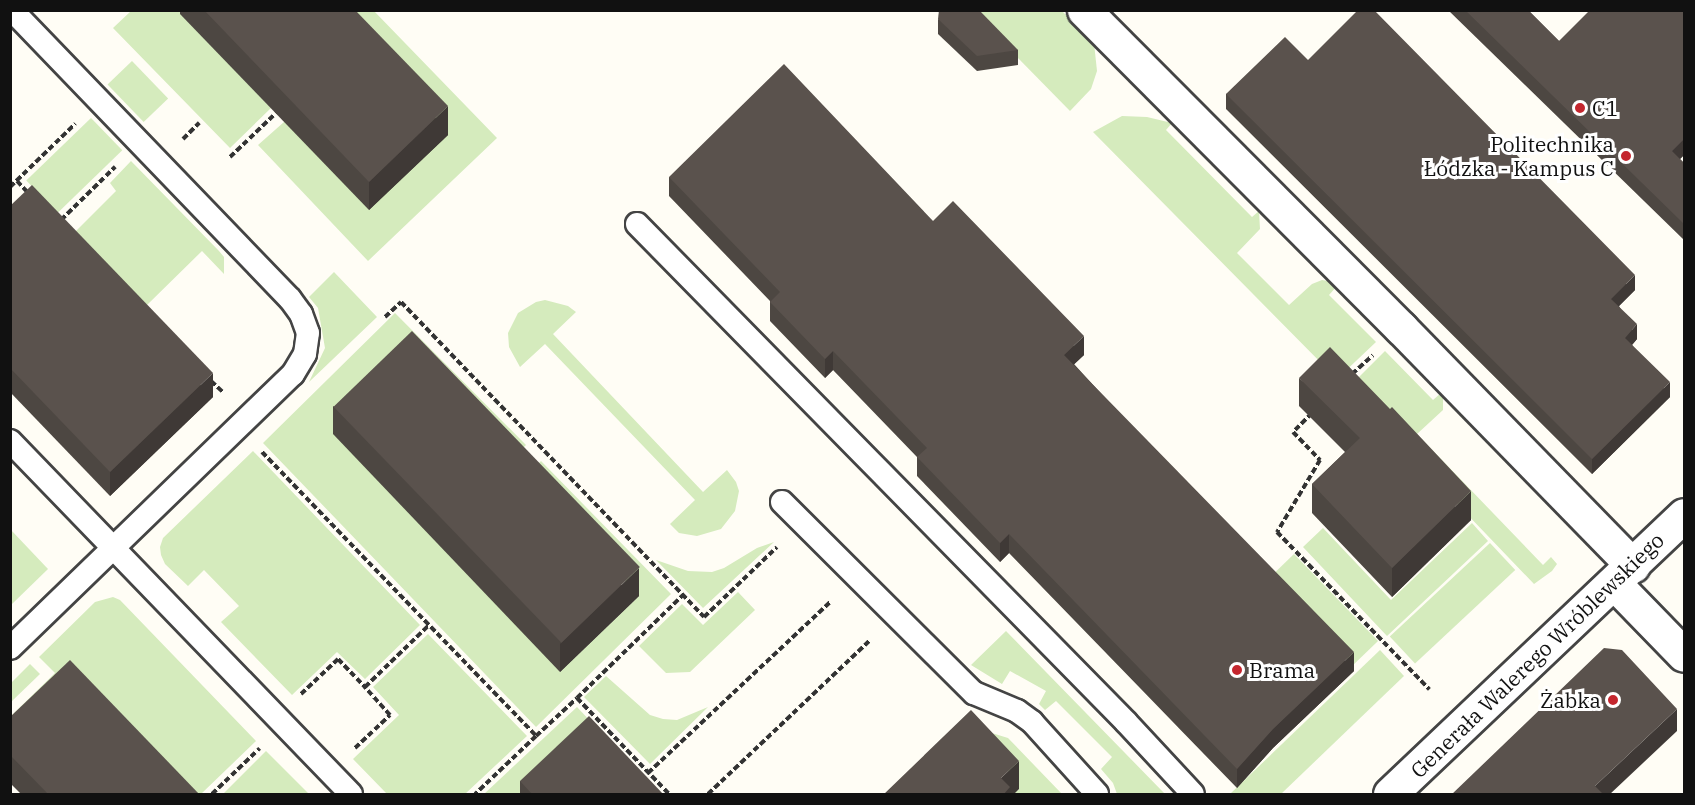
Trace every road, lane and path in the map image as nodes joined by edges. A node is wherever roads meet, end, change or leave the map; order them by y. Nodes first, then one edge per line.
1 (12, 10) edge
2 (1084, 10) edge
3 (99, 101) junction
4 (276, 113) edge
5 (231, 157) dead end
6 (17, 181) junction
7 (10, 187) edge
8 (33, 198) edge
9 (637, 224) dead end
10 (385, 317) dead end
11 (1401, 328) junction
12 (1350, 376) edge
13 (209, 378) edge
14 (224, 394) dead end
15 (1317, 408) edge
16 (10, 441) edge
17 (262, 451) dead end
18 (782, 502) dead end
19 (1684, 515) edge
20 (803, 523) junction
21 (114, 548) junction
22 (1624, 574) junction
23 (856, 576) junction
24 (683, 595) junction
25 (895, 616) junction
26 (429, 625) junction
27 (10, 648) edge
28 (1684, 655) edge
29 (365, 687) junction
30 (1429, 689) dead end
31 (299, 696) dead end
32 (576, 699) junction
33 (536, 736) junction
34 (267, 742) dead end
35 (352, 751) dead end
36 (648, 773) junction
37 (212, 795) edge
38 (351, 795) edge
39 (475, 795) edge
40 (669, 795) edge
41 (708, 795) edge
42 (1097, 795) edge
43 (1193, 795) edge
44 (1390, 795) edge

1 - 3 lane
2 - 11 street
3 - 6 path
3 - 21 lane
4 - 5 path
6 - 7 path
6 - 8 path
9 - 43 lane
10 - 24 path
11 - 12 path
11 - 22 street
13 - 14 path
15 - 30 path
16 - 21 lane
17 - 26 path
18 - 20 lane
19 - 22 street, Generała Walerego Wróblewskiego
20 - 23 lane
20 - 24 path
21 - 27 lane
21 - 38 lane
22 - 28 street
22 - 44 street, Generała Walerego Wróblewskiego
23 - 25 lane
23 - 36 path
24 - 32 path
25 - 41 path
25 - 42 lane
26 - 29 path
26 - 33 path
29 - 31 path
29 - 35 path
32 - 33 path
32 - 36 path
33 - 39 path
34 - 37 path
36 - 40 path

